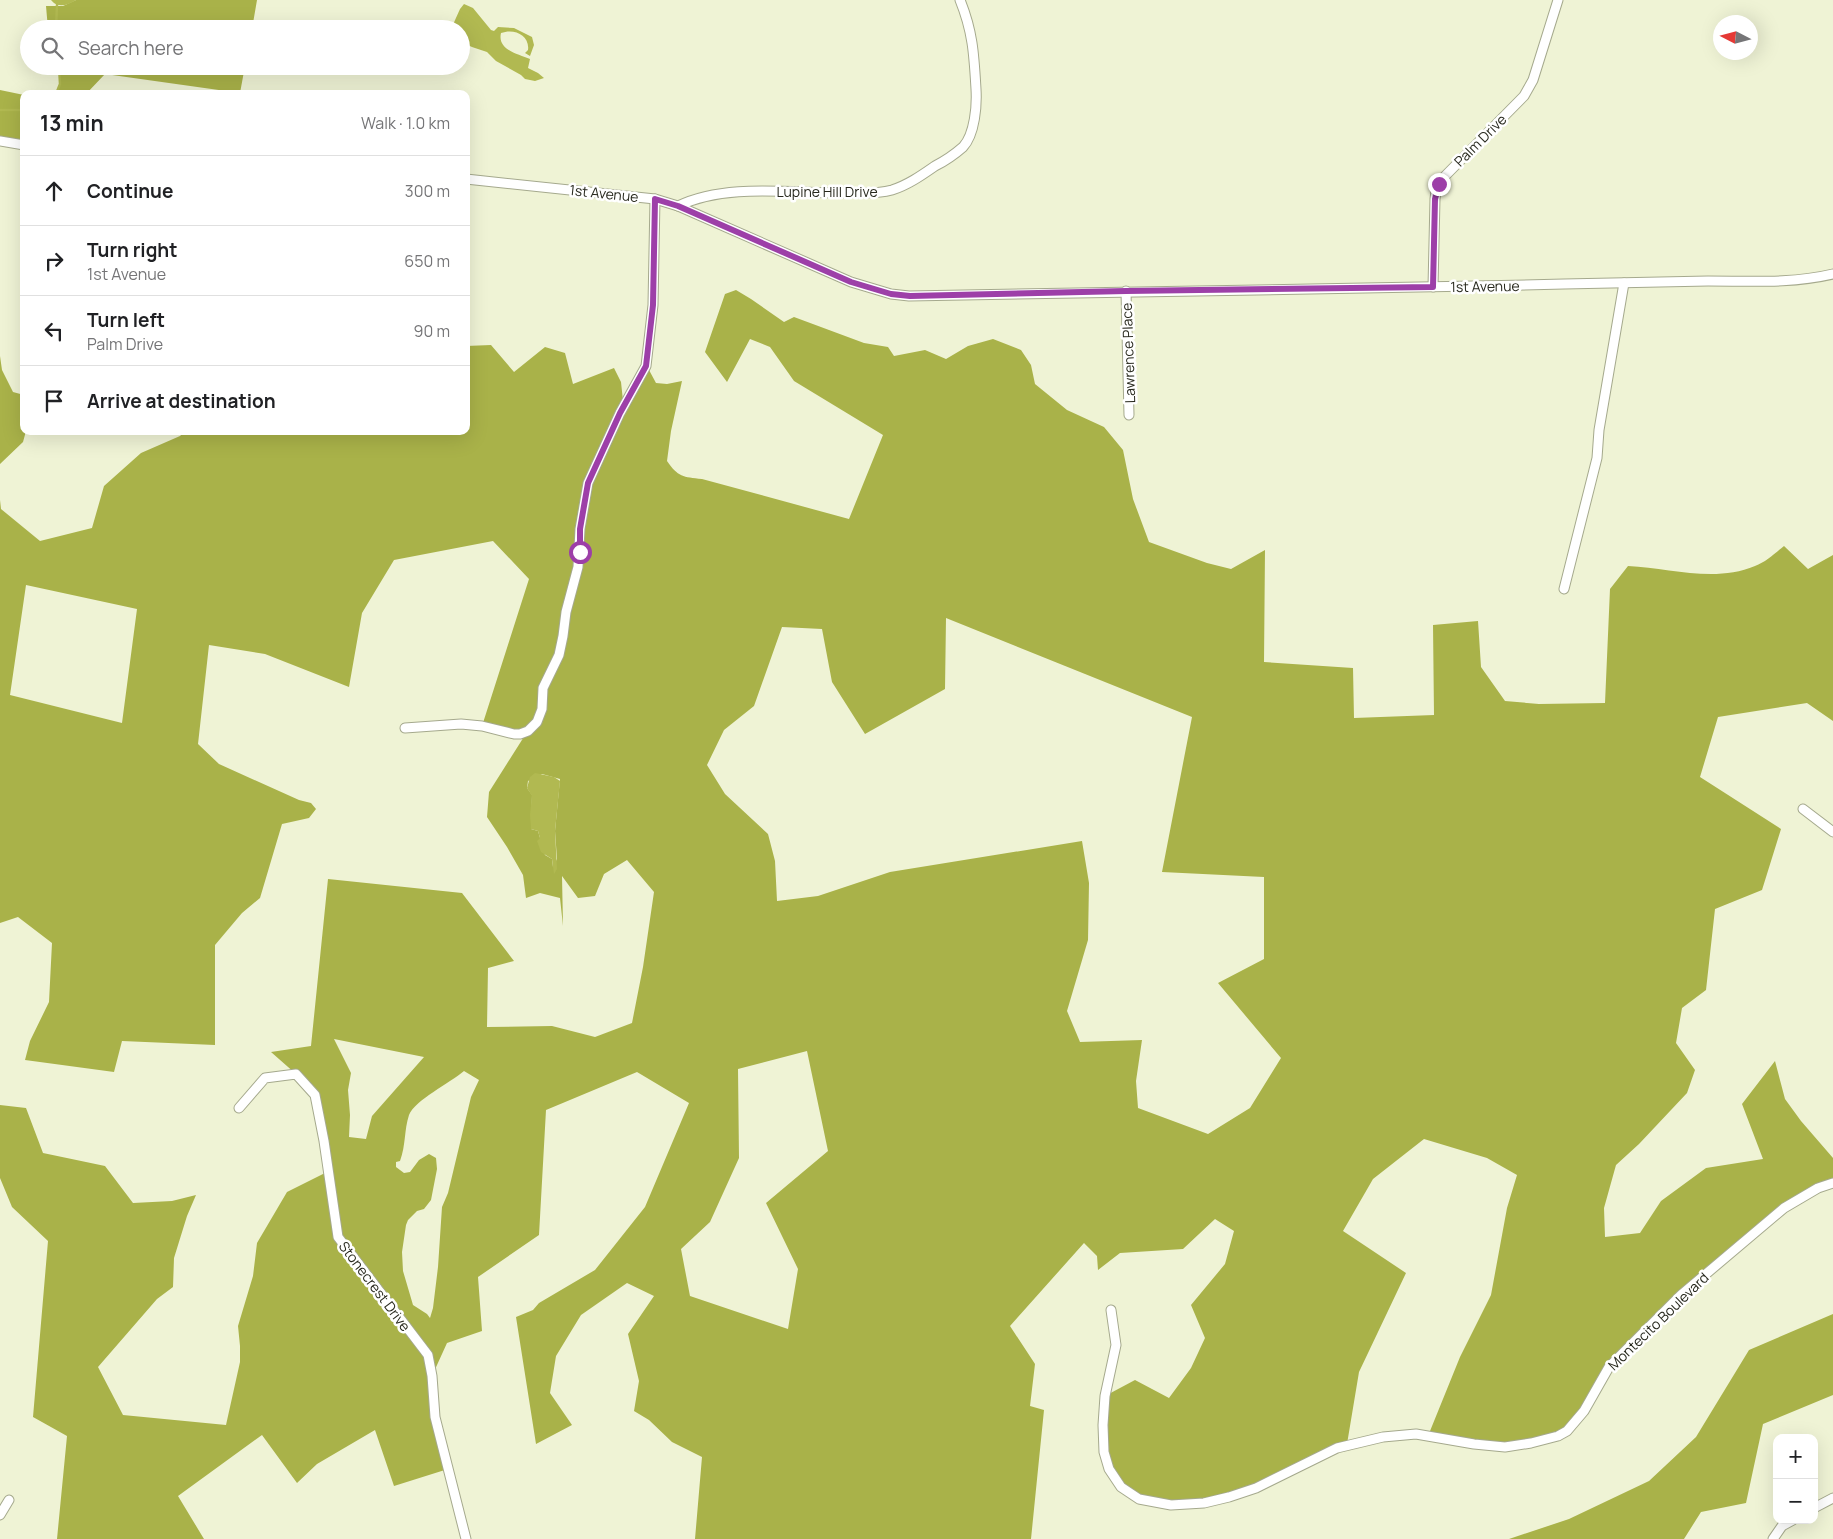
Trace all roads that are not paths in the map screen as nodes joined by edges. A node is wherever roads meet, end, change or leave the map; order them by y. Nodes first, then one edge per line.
1 (960, 0) edge
2 (1558, 0) edge
3 (0, 142) edge
4 (20, 144) edge
5 (470, 179) edge
6 (655, 199) junction
7 (678, 206) junction
8 (1833, 274) edge
9 (1624, 283) junction
10 (1433, 287) junction
11 (1126, 291) junction
12 (1129, 415) dead end
13 (1564, 589) dead end
14 (405, 728) dead end
15 (1803, 809) dead end
16 (1833, 832) edge
17 (239, 1108) dead end
18 (1833, 1183) edge
19 (1111, 1310) dead end
20 (1833, 1498) edge
21 (9, 1500) dead end
22 (1818, 1506) edge
23 (0, 1515) edge
24 (1786, 1524) edge
25 (466, 1539) edge
26 (1773, 1539) edge

1 - 7 street, Lupine Hill Drive
2 - 10 street, Palm Drive
3 - 4 street
5 - 6 street, 1st Avenue
6 - 7 street, 1st Avenue
6 - 14 street
7 - 11 street, 1st Avenue
8 - 9 street, 1st Avenue
9 - 10 street, 1st Avenue
9 - 13 street
10 - 11 street, 1st Avenue
11 - 12 street, Lawrence Place
15 - 16 street
17 - 25 street, Stonecrest Drive
18 - 19 street, Montecito Boulevard
20 - 22 street
21 - 23 street
24 - 26 street

